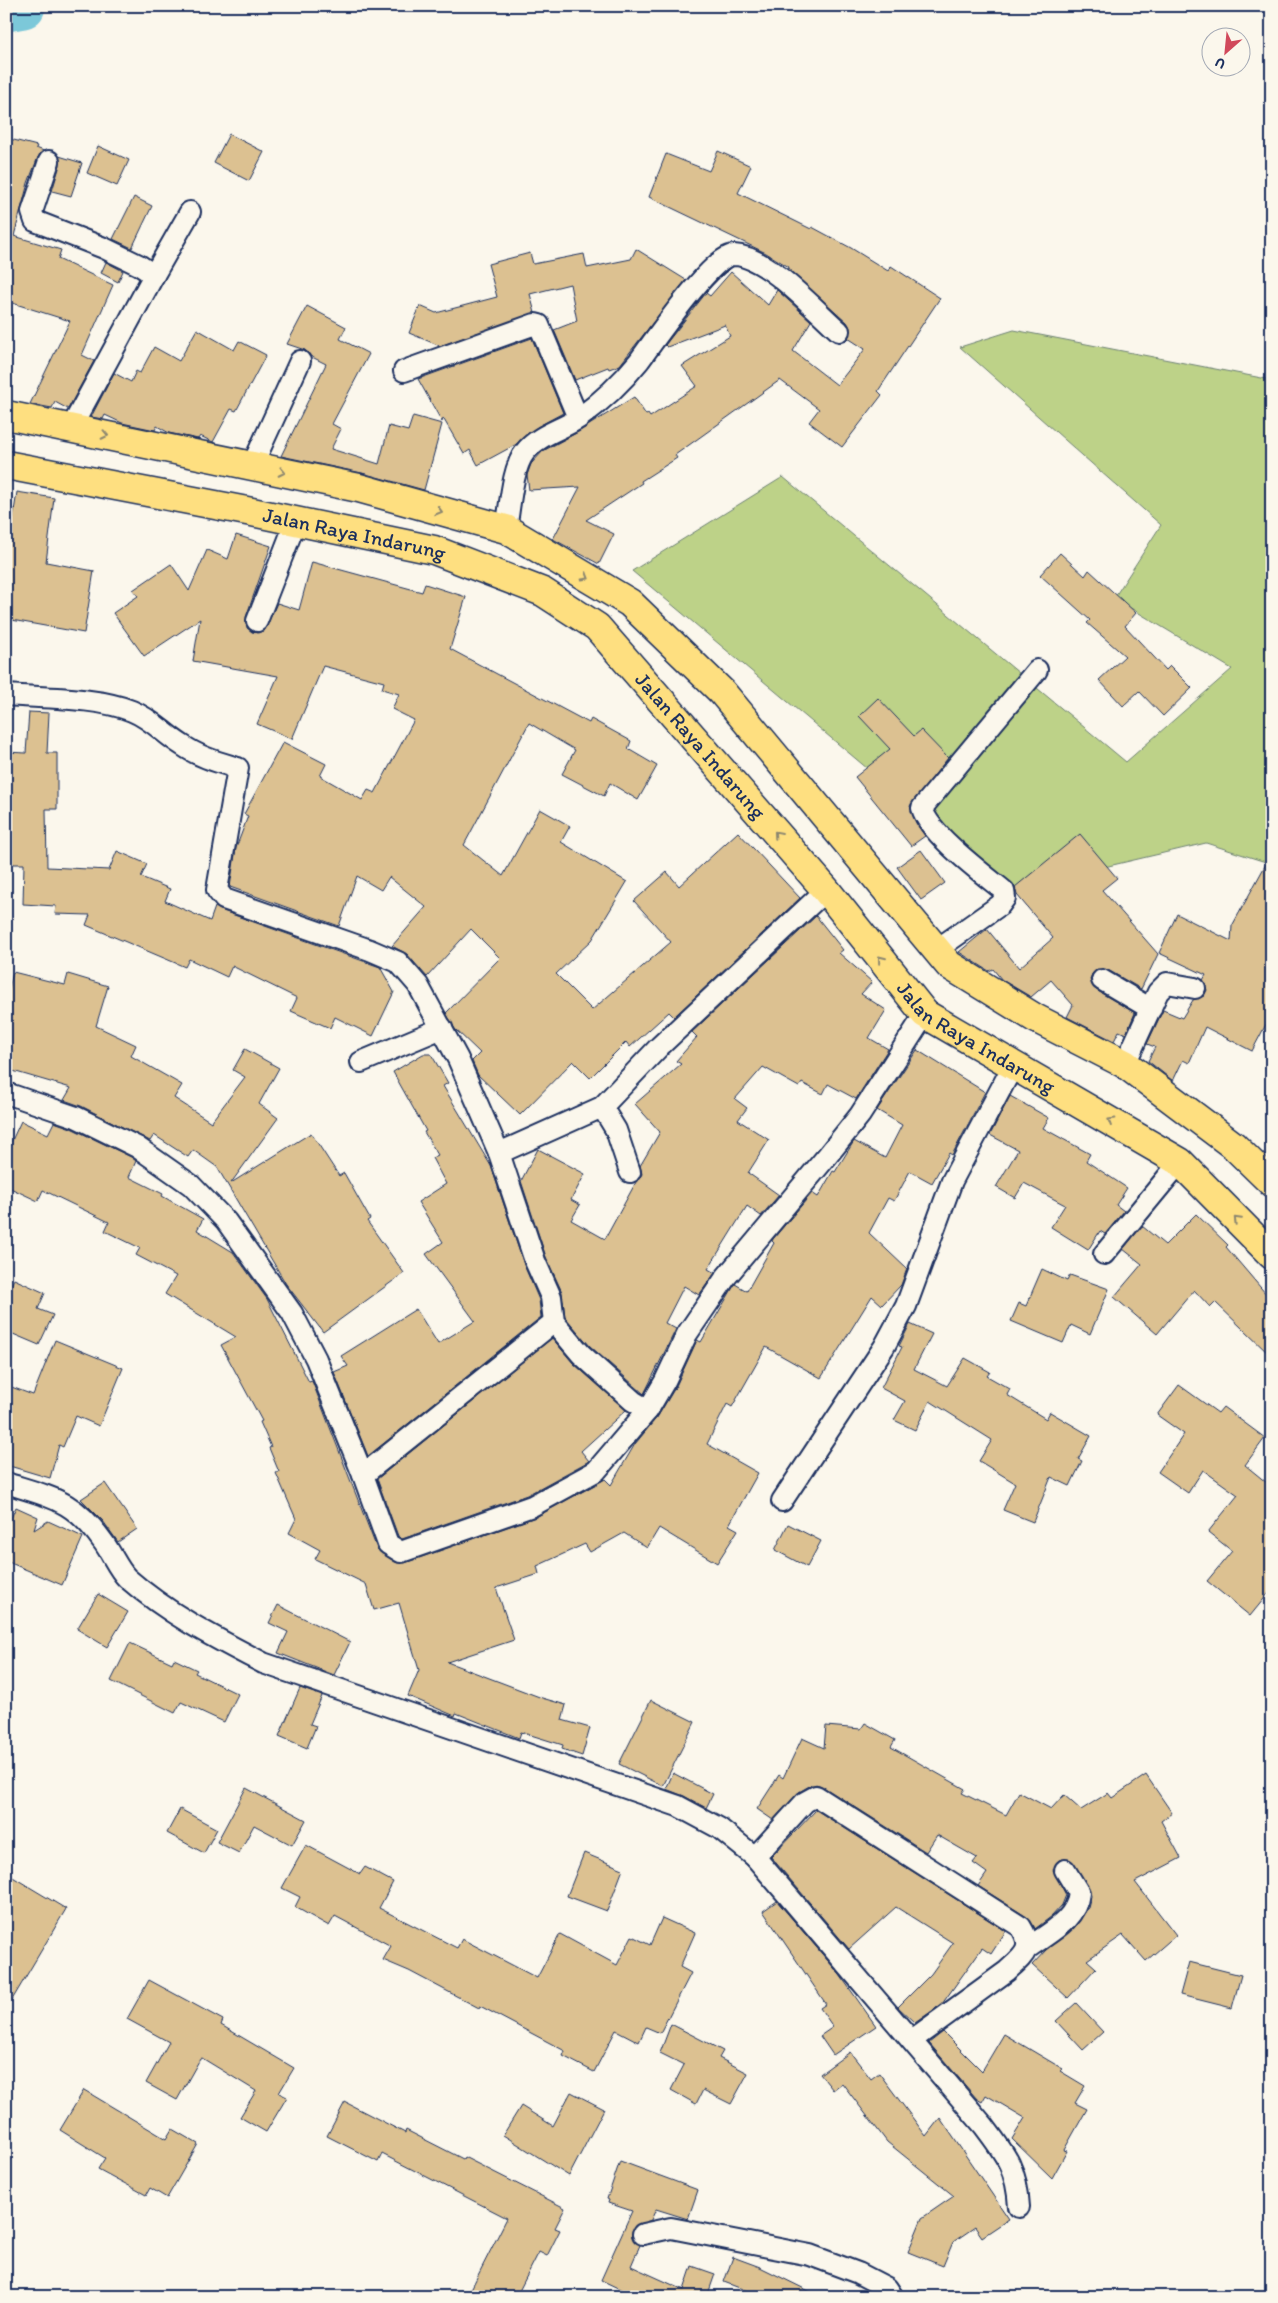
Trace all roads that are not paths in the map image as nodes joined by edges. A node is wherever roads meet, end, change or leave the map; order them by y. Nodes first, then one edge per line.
1 (49, 161) dead end
2 (190, 212) dead end
3 (154, 275) junction
4 (839, 332) dead end
5 (300, 361) dead end
6 (404, 371) dead end
7 (6, 415) edge
8 (578, 418) junction
9 (71, 428) junction
10 (6, 465) edge
11 (252, 466) junction
12 (296, 521) junction
13 (506, 529) junction
14 (257, 621) dead end
15 (1037, 670) dead end
16 (6, 695) edge
17 (826, 890) junction
18 (936, 950) junction
19 (1102, 980) dead end
20 (1195, 988) dead end
21 (1151, 1008) junction
22 (925, 1014) junction
23 (442, 1028) junction
24 (361, 1062) dead end
25 (1014, 1064) junction
26 (1125, 1064) junction
27 (6, 1094) edge
28 (602, 1107) junction
29 (499, 1153) junction
30 (1180, 1162) junction
31 (630, 1172) dead end
32 (1272, 1183) edge
33 (1104, 1254) dead end
34 (1272, 1255) edge
35 (554, 1322) junction
36 (648, 1410) junction
37 (363, 1475) junction
38 (6, 1483) edge
39 (782, 1501) dead end
40 (755, 1857) junction
41 (1065, 1870) dead end
42 (1028, 1948) junction
43 (912, 2040) junction
44 (1019, 2207) dead end
45 (643, 2234) dead end
46 (893, 2297) edge

1 - 3 street
2 - 3 street
3 - 9 street
4 - 8 street
5 - 11 street
6 - 8 street
7 - 9 highway, Jalan Raya Indarung
8 - 13 street
9 -> 11 highway, Jalan Raya Indarung
10 - 12 highway, Jalan Raya Indarung
11 -> 13 highway, Jalan Raya Indarung
12 - 14 street
17 -> 12 highway, Jalan Raya Indarung
13 -> 18 highway, Jalan Raya Indarung
15 - 18 street
16 - 23 street
22 -> 17 highway, Jalan Raya Indarung
17 - 28 street
18 - 26 highway, Jalan Raya Indarung
19 - 21 street
20 - 21 street
21 - 26 street
22 - 25 highway, Jalan Raya Indarung
22 - 36 street
23 - 24 street
23 - 29 street
30 -> 25 highway, Jalan Raya Indarung
25 - 39 street
26 - 32 highway, Jalan Raya Indarung
27 - 37 street
28 - 29 street
28 - 31 street
29 - 35 street
30 - 33 street
34 -> 30 highway, Jalan Raya Indarung
35 - 36 street
35 - 37 street
36 - 37 street
38 - 40 street
40 - 42 street
40 - 43 street
41 - 42 street
42 - 43 street
43 - 44 street
45 - 46 street

